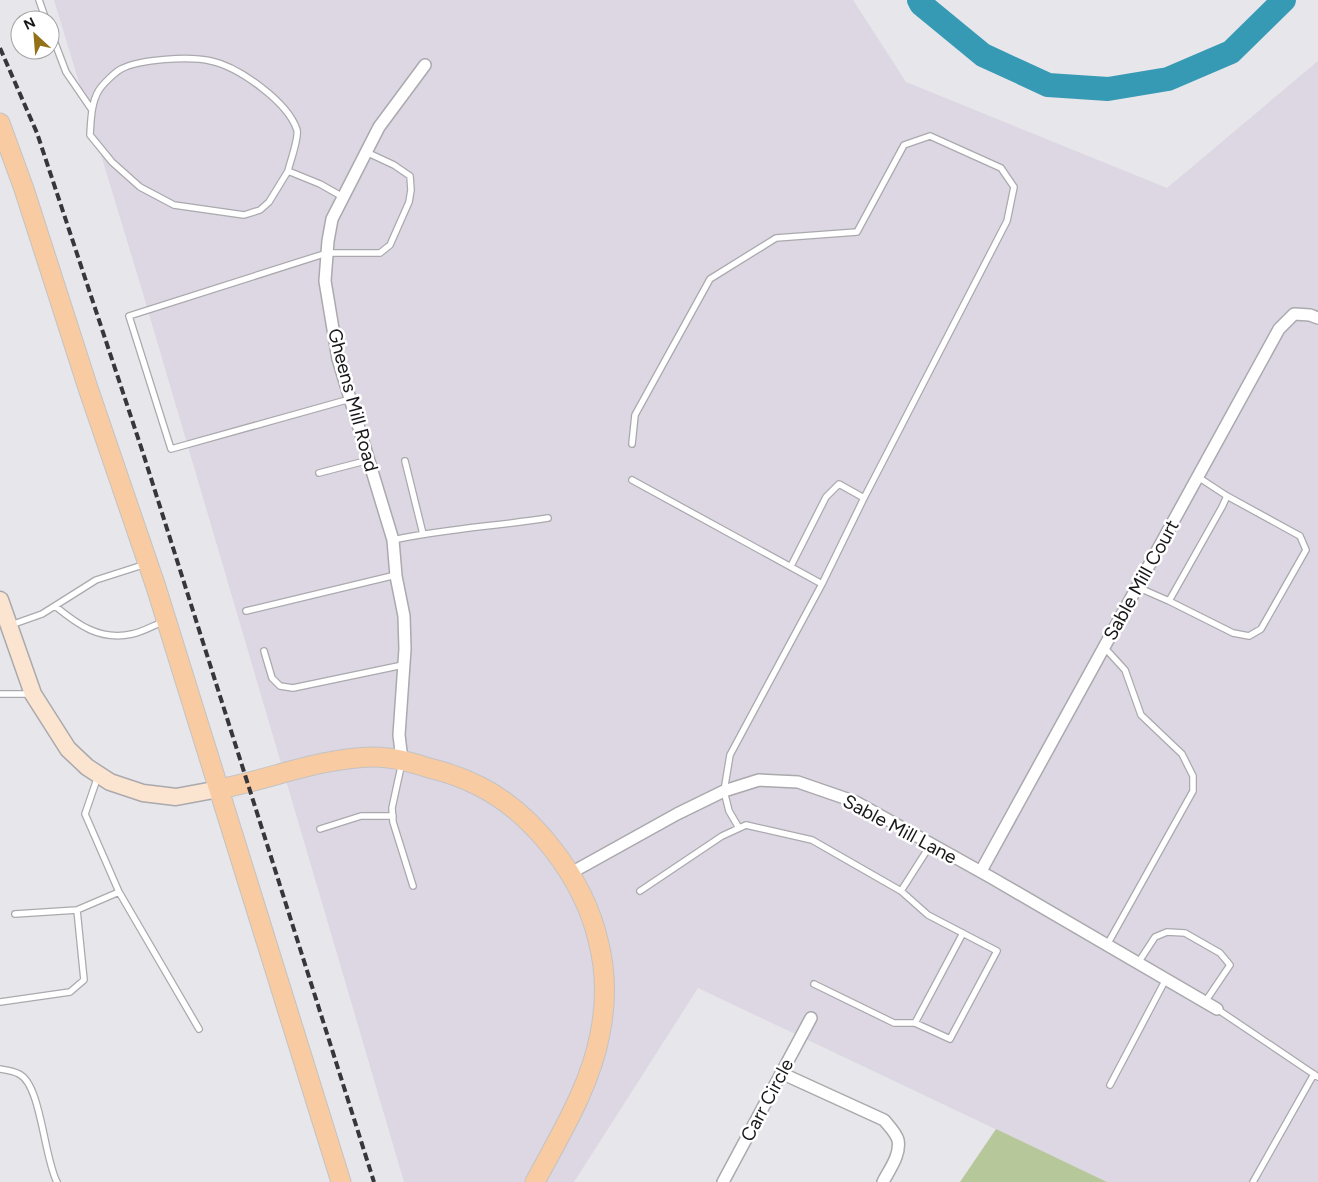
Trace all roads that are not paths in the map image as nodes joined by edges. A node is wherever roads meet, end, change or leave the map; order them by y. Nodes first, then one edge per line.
1 (60, 56) edge
2 (425, 65) dead end
3 (92, 110) junction
4 (0, 123) edge
5 (366, 152) junction
6 (288, 171) junction
7 (343, 197) junction
8 (327, 253) junction
9 (1318, 318) edge
10 (350, 399) junction
11 (632, 444) dead end
12 (369, 460) junction
13 (406, 461) dead end
14 (319, 473) dead end
15 (1198, 477) junction
16 (632, 480) dead end
17 (1227, 496) junction
18 (864, 498) junction
19 (548, 518) dead end
20 (423, 534) junction
21 (393, 540) junction
22 (148, 563) junction
23 (791, 566) junction
24 (396, 575) junction
25 (822, 584) junction
26 (1137, 587) junction
27 (0, 600) edge
28 (1169, 601) junction
29 (55, 606) junction
30 (246, 611) dead end
31 (167, 620) junction
32 (9, 625) junction
33 (1104, 647) junction
34 (264, 651) dead end
35 (403, 666) junction
36 (0, 694) edge
37 (34, 694) junction
38 (402, 760) junction
39 (98, 774) junction
40 (219, 790) junction
41 (724, 791) junction
42 (393, 816) junction
43 (739, 828) junction
44 (320, 829) dead end
45 (931, 844) junction
46 (981, 871) junction
47 (569, 874) junction
48 (413, 886) dead end
49 (640, 891) dead end
50 (902, 891) junction
51 (119, 892) junction
52 (77, 910) junction
53 (15, 914) dead end
54 (963, 933) junction
55 (1107, 945) junction
56 (1138, 963) junction
57 (1166, 979) junction
58 (814, 984) dead end
59 (0, 1002) edge
60 (1205, 1002) junction
61 (1217, 1009) joint
62 (811, 1018) dead end
63 (915, 1023) junction
64 (199, 1029) dead end
65 (0, 1070) edge
66 (781, 1072) junction
67 (1316, 1075) edge
68 (1110, 1084) dead end
69 (57, 1182) edge
70 (341, 1182) edge
71 (535, 1182) edge
72 (723, 1182) edge
73 (883, 1182) edge
74 (1253, 1182) edge

1 - 3 lane
2 - 5 street, Gheens Mill Road
3 - 6 lane
3 - 6 lane
4 - 22 main road
5 - 7 street, Gheens Mill Road
5 - 8 lane
6 - 7 lane
7 - 8 street, Gheens Mill Road
8 - 10 street, Gheens Mill Road
8 - 10 lane
9 - 15 street, Sable Mill Court
10 - 12 street, Gheens Mill Road
11 - 18 lane
12 - 14 lane
12 - 21 street, Gheens Mill Road
13 - 20 lane
15 - 17 lane
15 - 26 street, Sable Mill Court
16 - 23 lane
17 - 28 lane
17 - 28 lane
18 - 23 lane
18 - 25 lane
19 - 20 lane
20 - 21 lane
21 - 24 street, Gheens Mill Road
22 - 29 lane
22 - 31 main road
23 - 25 lane
24 - 30 lane
24 - 35 street, Gheens Mill Road
25 - 41 lane
26 - 28 lane
26 - 33 street, Sable Mill Court
27 - 32 street
29 - 31 lane
29 - 32 lane
31 - 40 main road
32 - 37 street
33 - 46 street, Sable Mill Court
33 - 55 lane
34 - 35 lane
35 - 38 street, Gheens Mill Road
36 - 37 lane
37 - 39 street
38 - 40 main road
38 - 42 lane
38 - 47 main road
39 - 40 street
39 - 51 lane
40 - 70 main road
41 - 43 lane
41 - 45 street, Sable Mill Lane
41 - 47 street, Sable Mill Lane
42 - 44 lane
42 - 48 lane
43 - 49 lane
43 - 50 lane
45 - 46 street, Sable Mill Lane
45 - 50 lane
46 - 55 street, Sable Mill Lane
47 - 71 main road
50 - 54 lane
51 - 52 lane
51 - 64 lane
52 - 53 lane
52 - 59 lane
54 - 63 lane
54 - 63 lane
55 - 56 street, Sable Mill Lane
56 - 57 street, Sable Mill Lane
56 - 60 lane
57 - 60 street, Sable Mill Lane
57 - 68 lane
58 - 63 lane
60 - 61 street, Sable Mill Lane
61 - 67 lane
62 - 66 street, Carr Circle
65 - 69 lane
66 - 72 street, Carr Circle
66 - 73 street
67 - 74 lane

